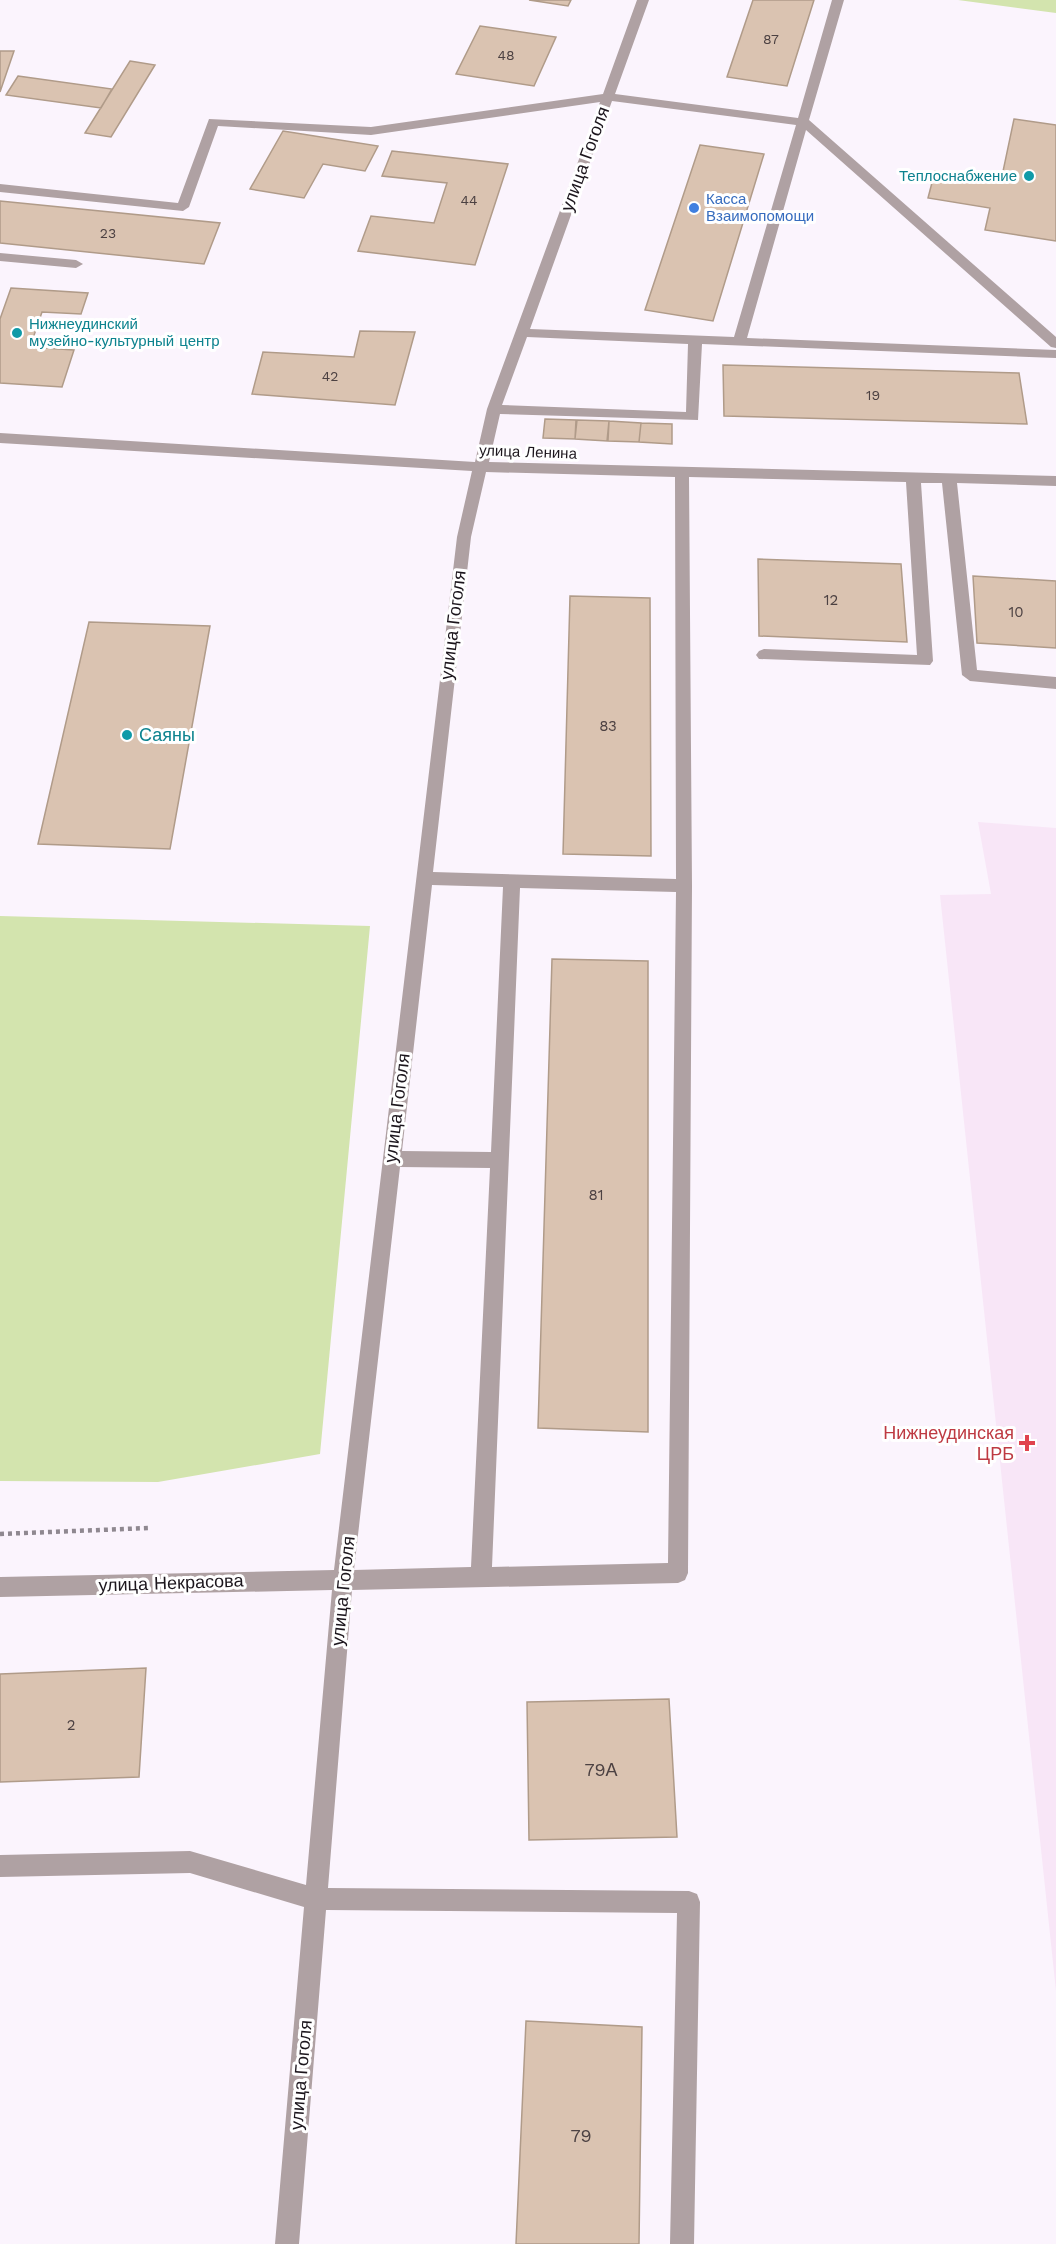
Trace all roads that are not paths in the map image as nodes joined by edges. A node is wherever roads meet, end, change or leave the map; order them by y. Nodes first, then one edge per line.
1 (643, 0) edge
2 (838, 0) edge
3 (608, 97) junction
4 (804, 122) junction
5 (0, 188) edge
6 (0, 257) edge
7 (76, 264) dead end
8 (522, 333) junction
9 (695, 340) junction
10 (739, 342) junction
11 (1056, 344) edge
12 (1056, 354) edge
13 (494, 409) junction
14 (0, 438) edge
15 (481, 467) junction
16 (682, 472) junction
17 (913, 477) junction
18 (949, 478) junction
19 (1056, 481) edge
20 (764, 655) dead end
21 (1056, 682) edge
22 (424, 878) junction
23 (512, 880) junction
24 (684, 886) junction
25 (391, 1159) junction
26 (499, 1160) junction
27 (481, 1576) junction
28 (343, 1578) junction
29 (0, 1587) edge
30 (0, 1866) edge
31 (316, 1899) junction
32 (287, 2244) edge
33 (682, 2244) edge

1 - 3 street, улица Гоголя
2 - 4 street
3 - 4 street
3 - 5 street
3 - 8 street, улица Гоголя
4 - 10 street
4 - 11 street
6 - 7 street
8 - 9 street
8 - 13 street, улица Гоголя
9 - 10 street
9 - 13 street
10 - 12 street
13 - 15 street, улица Гоголя
14 - 15 street, улица Ленина
15 - 16 street, улица Ленина
15 - 22 street, улица Гоголя
16 - 17 street, улица Ленина
16 - 24 street
17 - 18 street, улица Ленина
17 - 20 street
18 - 19 street, улица Ленина
18 - 21 street
22 - 23 street
22 - 25 street, улица Гоголя
23 - 24 street
23 - 26 street
24 - 27 street, улица Некрасова
25 - 26 street
25 - 28 street, улица Гоголя
26 - 27 street
27 - 28 street, улица Некрасова
28 - 29 street, улица Некрасова
28 - 31 street, улица Гоголя
30 - 31 street
31 - 32 street, улица Гоголя
31 - 33 street

